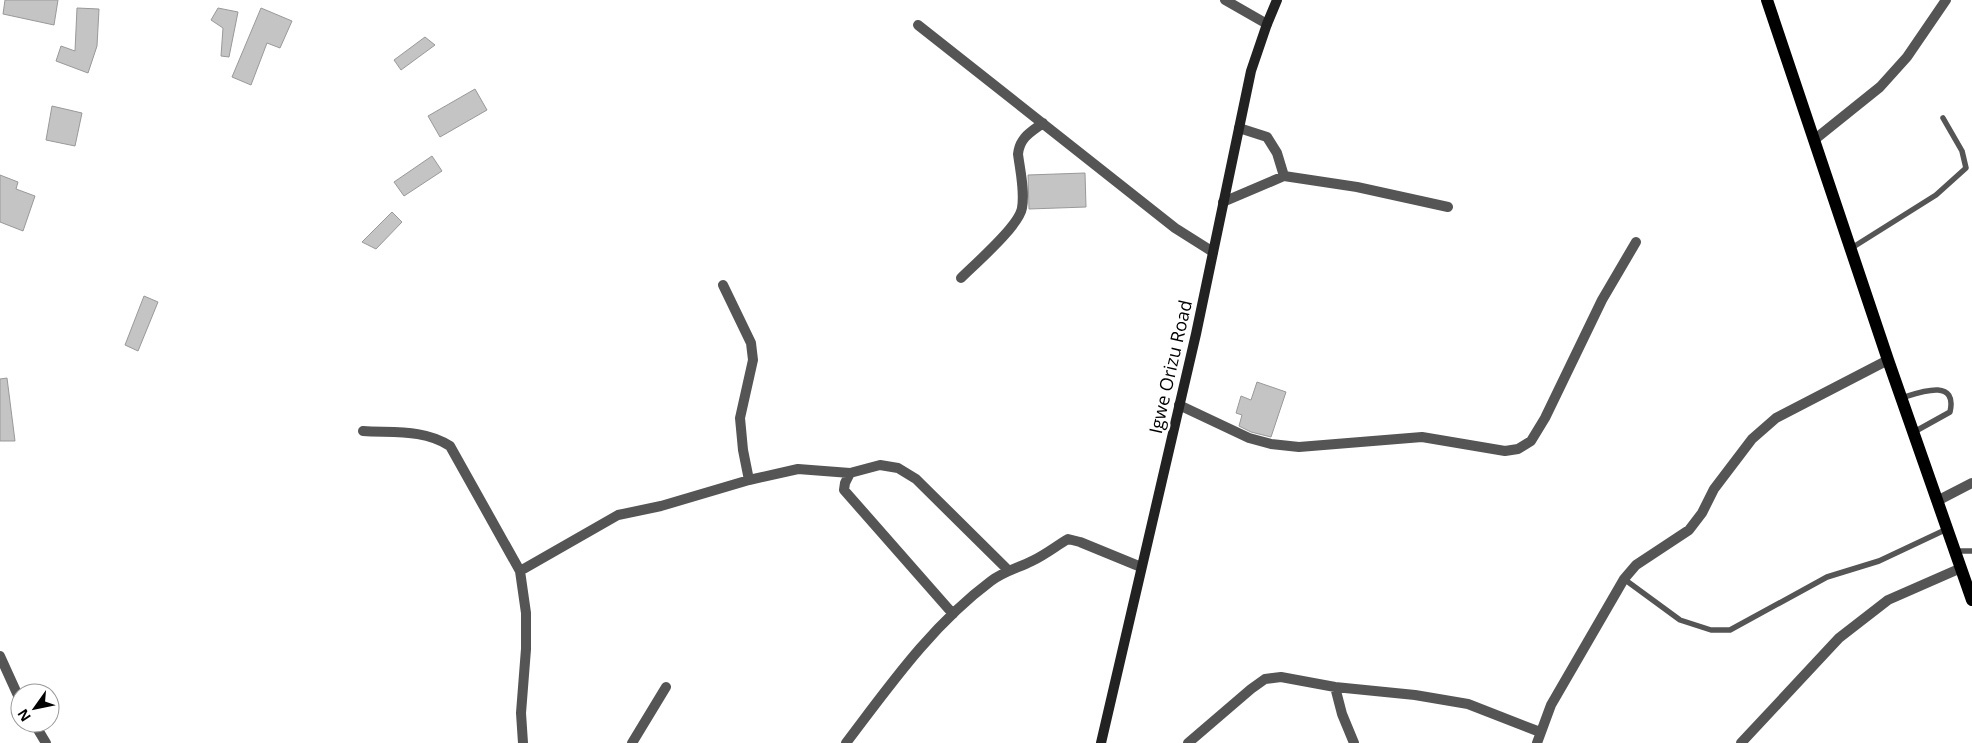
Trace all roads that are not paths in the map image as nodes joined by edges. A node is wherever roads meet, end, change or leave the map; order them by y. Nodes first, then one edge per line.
1 (1225, 0) edge
2 (1277, 0) edge
3 (1767, 0) edge
4 (1946, 0) edge
5 (1266, 24) junction
6 (918, 25) dead end
7 (1943, 118) dead end
8 (1044, 123) junction
9 (1239, 128) junction
10 (1814, 140) junction
11 (1284, 176) junction
12 (1223, 202) junction
13 (1448, 207) dead end
14 (1636, 242) dead end
15 (1850, 249) junction
16 (1213, 252) junction
17 (961, 278) dead end
18 (723, 285) dead end
19 (1888, 360) junction
20 (1901, 398) junction
21 (1179, 405) junction
22 (363, 431) dead end
23 (1914, 432) junction
24 (850, 473) junction
25 (750, 480) junction
26 (1972, 483) edge
27 (1937, 501) junction
28 (1947, 529) junction
29 (1955, 551) junction
30 (1972, 551) edge
31 (1141, 567) junction
32 (1960, 568) junction
33 (1008, 570) junction
34 (520, 571) junction
35 (1624, 580) junction
36 (1972, 600) edge
37 (953, 614) junction
38 (0, 656) edge
39 (12, 683) edge
40 (666, 687) dead end
41 (1335, 687) junction
42 (1540, 732) junction
43 (523, 743) edge
44 (632, 743) edge
45 (846, 743) edge
46 (1101, 743) edge
47 (1188, 743) edge
48 (1354, 743) edge
49 (1537, 743) edge
50 (1740, 743) edge

1 - 5 street
2 - 5 main road, Igwe Orizu Road
3 - 10 main road
4 - 10 street
5 - 9 main road, Igwe Orizu Road
6 - 8 street
7 - 15 lane
8 - 16 street
8 - 17 street
9 - 11 street
9 - 12 main road, Igwe Orizu Road
10 - 15 main road
11 - 12 street
11 - 13 street
12 - 16 main road, Igwe Orizu Road
14 - 21 street
15 - 19 main road
16 - 21 main road, Igwe Orizu Road
18 - 25 street
19 - 20 main road
19 - 35 street
20 - 23 main road
20 - 23 lane
21 - 31 main road, Igwe Orizu Road
22 - 34 street
23 - 27 main road
24 - 25 street
24 - 33 street
24 - 37 street
25 - 34 street
26 - 27 street
27 - 28 main road
28 - 29 main road
28 - 35 lane
29 - 30 lane
29 - 32 main road
31 - 33 street
31 - 46 main road, Igwe Orizu Road
32 - 36 main road
32 - 50 street
33 - 37 street
34 - 43 street
35 - 42 street
37 - 45 street
38 - 39 street
40 - 44 street
41 - 42 street
41 - 47 street
41 - 48 street
42 - 49 street

